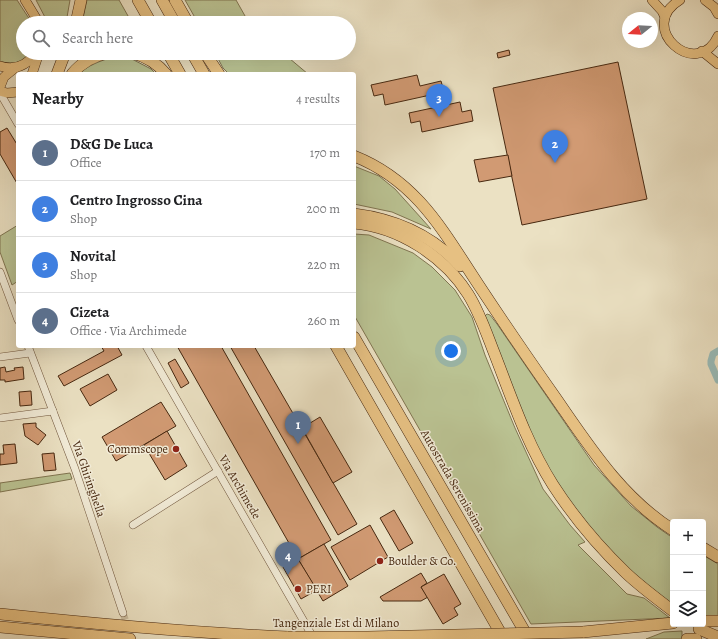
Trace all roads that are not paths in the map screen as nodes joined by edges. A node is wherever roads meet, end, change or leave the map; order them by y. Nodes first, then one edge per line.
1 (25, 0) edge
2 (81, 0) edge
3 (138, 0) edge
4 (162, 0) edge
5 (175, 0) edge
6 (652, 0) edge
7 (679, 0) edge
8 (705, 0) edge
9 (717, 10) edge
10 (35, 16) edge
11 (78, 16) edge
12 (147, 16) edge
13 (171, 16) edge
14 (184, 16) edge
15 (665, 17) junction
16 (718, 39) edge
17 (702, 51) junction
18 (29, 60) edge
19 (37, 60) edge
20 (62, 60) edge
21 (89, 60) edge
22 (150, 60) edge
23 (172, 60) edge
24 (196, 60) edge
25 (210, 60) edge
26 (718, 64) edge
27 (0, 66) edge
28 (15, 68) junction
29 (33, 72) edge
30 (58, 72) edge
31 (74, 72) edge
32 (164, 72) edge
33 (179, 72) edge
34 (203, 72) edge
35 (218, 72) edge
36 (0, 87) edge
37 (0, 92) edge
38 (16, 92) edge
39 (16, 120) edge
40 (356, 157) edge
41 (356, 214) edge
42 (356, 223) edge
43 (0, 272) edge
44 (481, 288) junction
45 (16, 315) edge
46 (356, 339) edge
47 (147, 348) edge
48 (337, 348) edge
49 (29, 350) edge
50 (0, 357) edge
51 (53, 411) junction
52 (0, 418) edge
53 (218, 471) junction
54 (133, 526) dead end
55 (670, 528) edge
56 (706, 550) edge
57 (718, 557) edge
58 (670, 609) edge
59 (123, 613) tunnel mouth
60 (0, 614) edge
61 (718, 620) edge
62 (670, 623) edge
63 (0, 626) edge
64 (699, 630) edge
65 (718, 637) edge
66 (130, 639) edge
67 (314, 639) edge
68 (504, 639) edge
69 (529, 639) edge
70 (687, 639) edge

1 - 10 main road
2 - 11 highway
3 - 12 highway
4 - 13 highway
5 - 14 highway
6 - 15 main road
7 - 15 main road
8 - 9 main road
15 - 17 main road
16 - 17 main road
17 - 26 main road
18 - 28 main road
19 - 29 main road
20 - 30 highway
21 - 31 highway
22 - 32 highway
23 - 33 highway
24 - 34 highway
25 - 35 highway
27 - 28 main road
28 - 36 main road
37 - 38 main road
37 - 39 street
40 - 44 highway
41 - 44 highway
42 - 58 highway
43 - 45 street
44 - 55 highway
46 - 69 highway, Autostrada Serenissima
47 - 53 street, Via Archimede
48 - 68 highway
49 - 50 street, Via Ghiringhella
49 - 51 street, Via Ghiringhella
51 - 52 street
51 - 59 street, Via Ghiringhella
53 - 54 street
53 - 67 street, Via Archimede
56 - 57 highway
60 - 62 highway, Tangenziale Est di Milano, bridge
61 - 64 highway
63 - 66 highway
64 - 65 highway
64 - 70 highway

